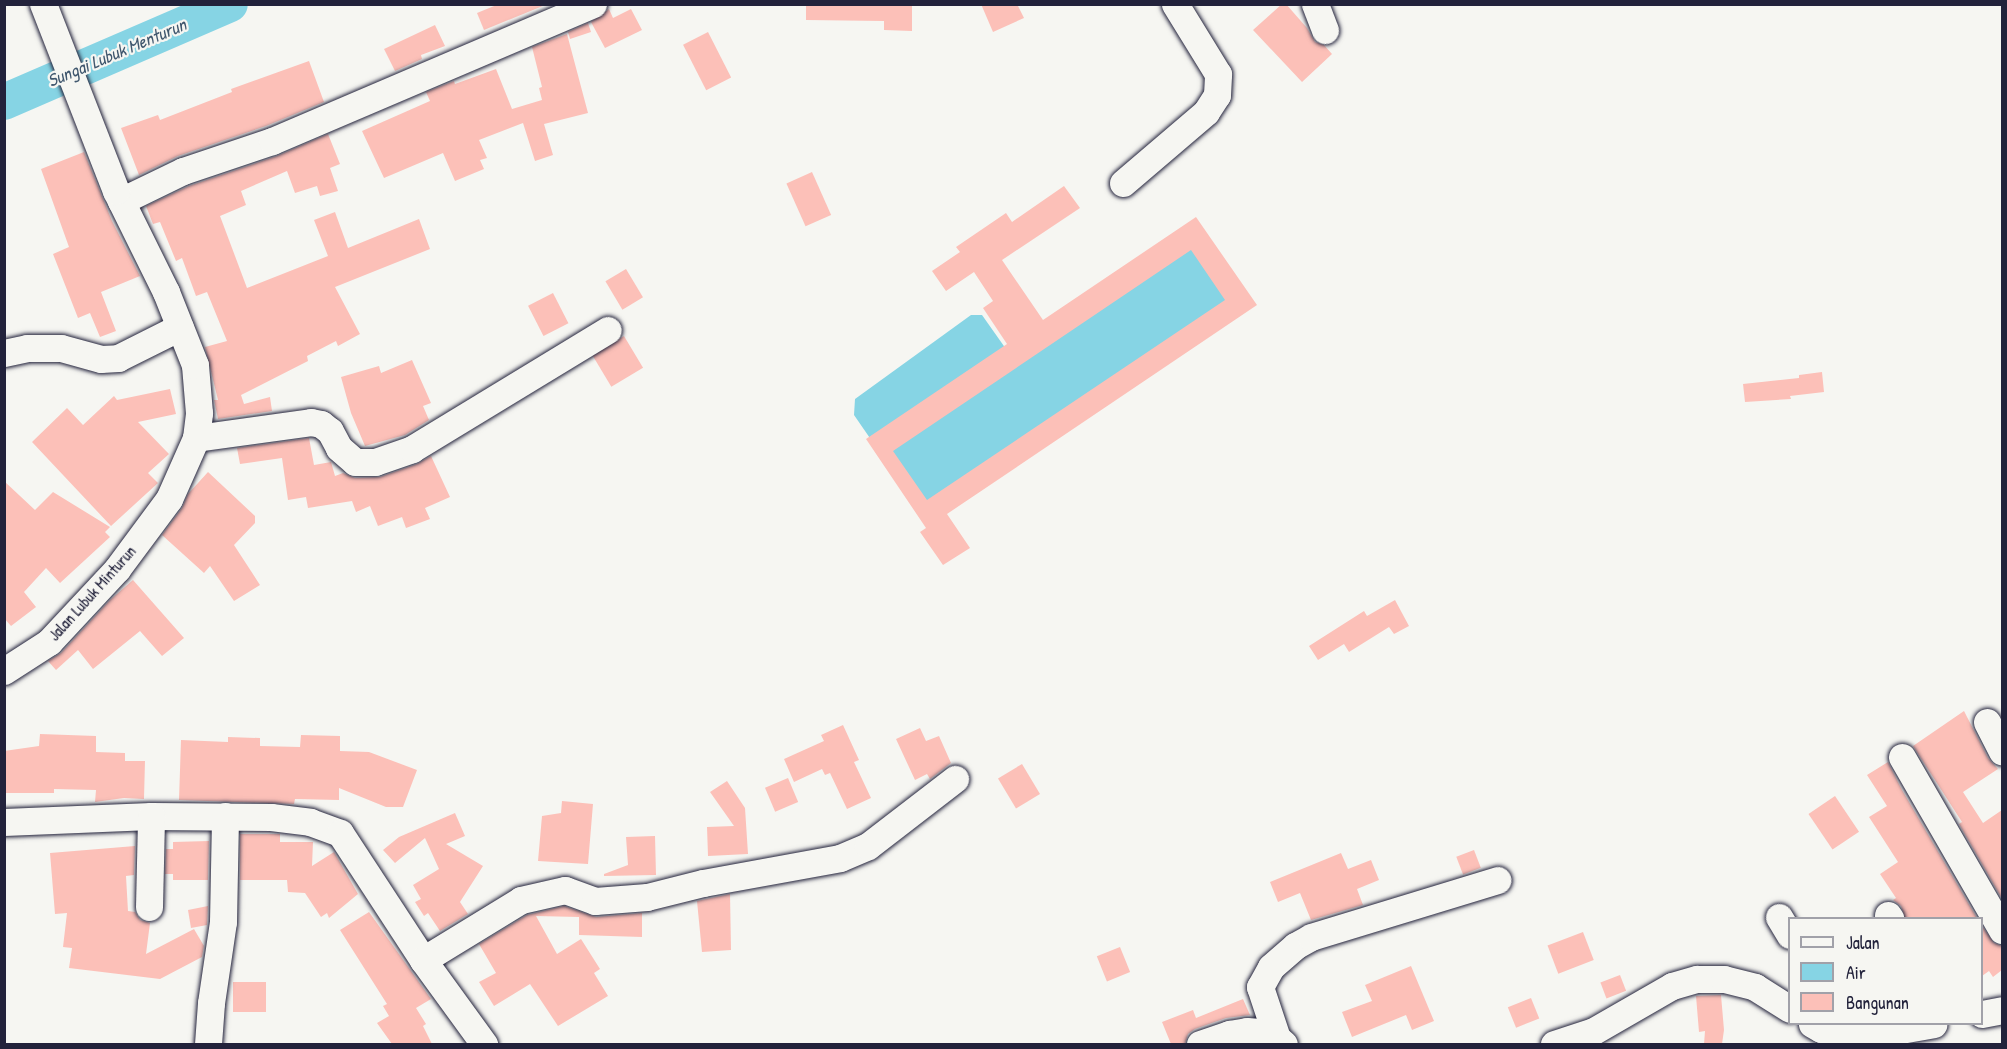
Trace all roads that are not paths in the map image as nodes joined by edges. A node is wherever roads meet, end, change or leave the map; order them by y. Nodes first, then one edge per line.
1 (594, 4) edge
2 (1175, 4) edge
3 (1315, 4) edge
4 (44, 8) edge
5 (1325, 30) dead end
6 (1123, 183) dead end
7 (117, 192) junction
8 (180, 327) junction
9 (608, 330) dead end
10 (4, 353) edge
11 (196, 438) junction
12 (4, 671) edge
13 (1987, 722) dead end
14 (2002, 751) edge
15 (1902, 757) dead end
16 (955, 779) dead end
17 (151, 816) junction
18 (225, 816) junction
19 (4, 822) edge
20 (1497, 880) dead end
21 (149, 907) dead end
22 (2002, 930) edge
23 (423, 960) junction
24 (1788, 1008) edge
25 (2002, 1010) edge
26 (1983, 1014) edge
27 (1924, 1025) edge
28 (1828, 1030) edge
29 (1280, 1041) edge
30 (208, 1044) edge
31 (484, 1044) edge
32 (1200, 1044) edge
33 (1554, 1044) edge

1 - 7 street
2 - 6 street
3 - 5 street
4 - 7 street, Jalan Lubuk Minturun
7 - 8 street, Jalan Lubuk Minturun
8 - 10 street
8 - 11 street, Jalan Lubuk Minturun
9 - 11 street
11 - 12 street, Jalan Lubuk Minturun
13 - 14 street
15 - 22 street
16 - 23 street
17 - 18 street
17 - 19 street
17 - 21 street
18 - 23 street
18 - 30 street
20 - 29 street
23 - 31 street
24 - 33 street
25 - 26 street
27 - 28 street
29 - 32 street

